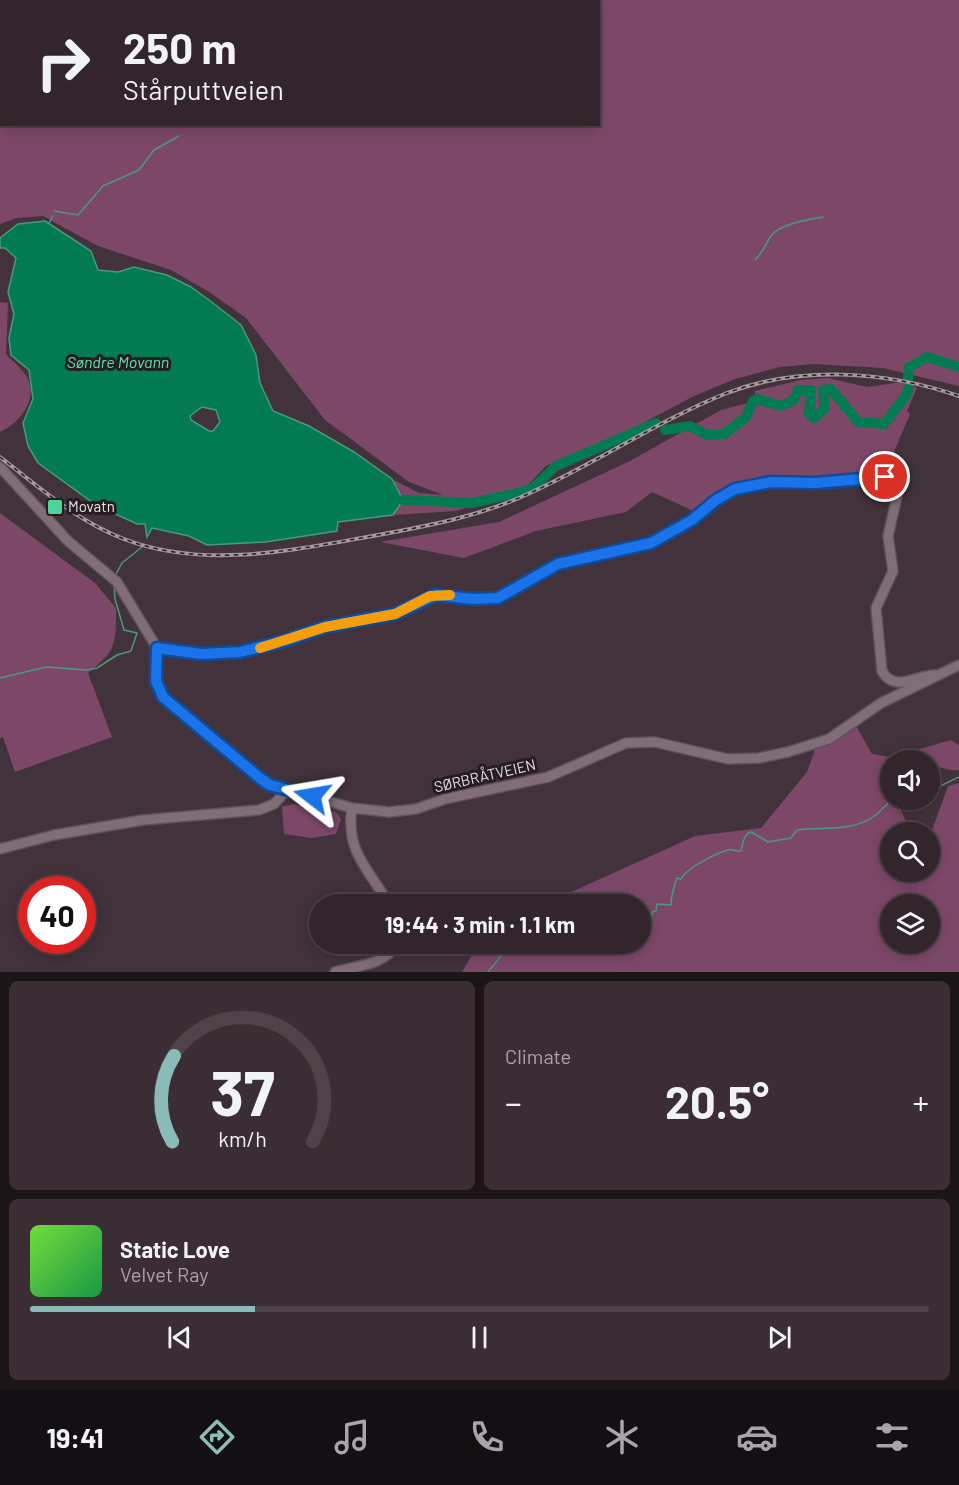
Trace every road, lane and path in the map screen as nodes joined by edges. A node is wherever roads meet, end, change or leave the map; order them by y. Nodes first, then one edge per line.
1 (0, 466) edge
2 (157, 648) junction
3 (959, 665) edge
4 (939, 675) junction
5 (287, 790) junction
6 (352, 808) junction
7 (0, 849) edge
8 (383, 894) edge
9 (388, 954) edge
10 (335, 972) edge

1 - 2 street
2 - 4 street
2 - 5 street, SØRBRÅTVEIEN
3 - 4 street, SØRBRÅTVEIEN
4 - 6 street, SØRBRÅTVEIEN
5 - 6 street, SØRBRÅTVEIEN
5 - 7 street
6 - 8 street
9 - 10 street

